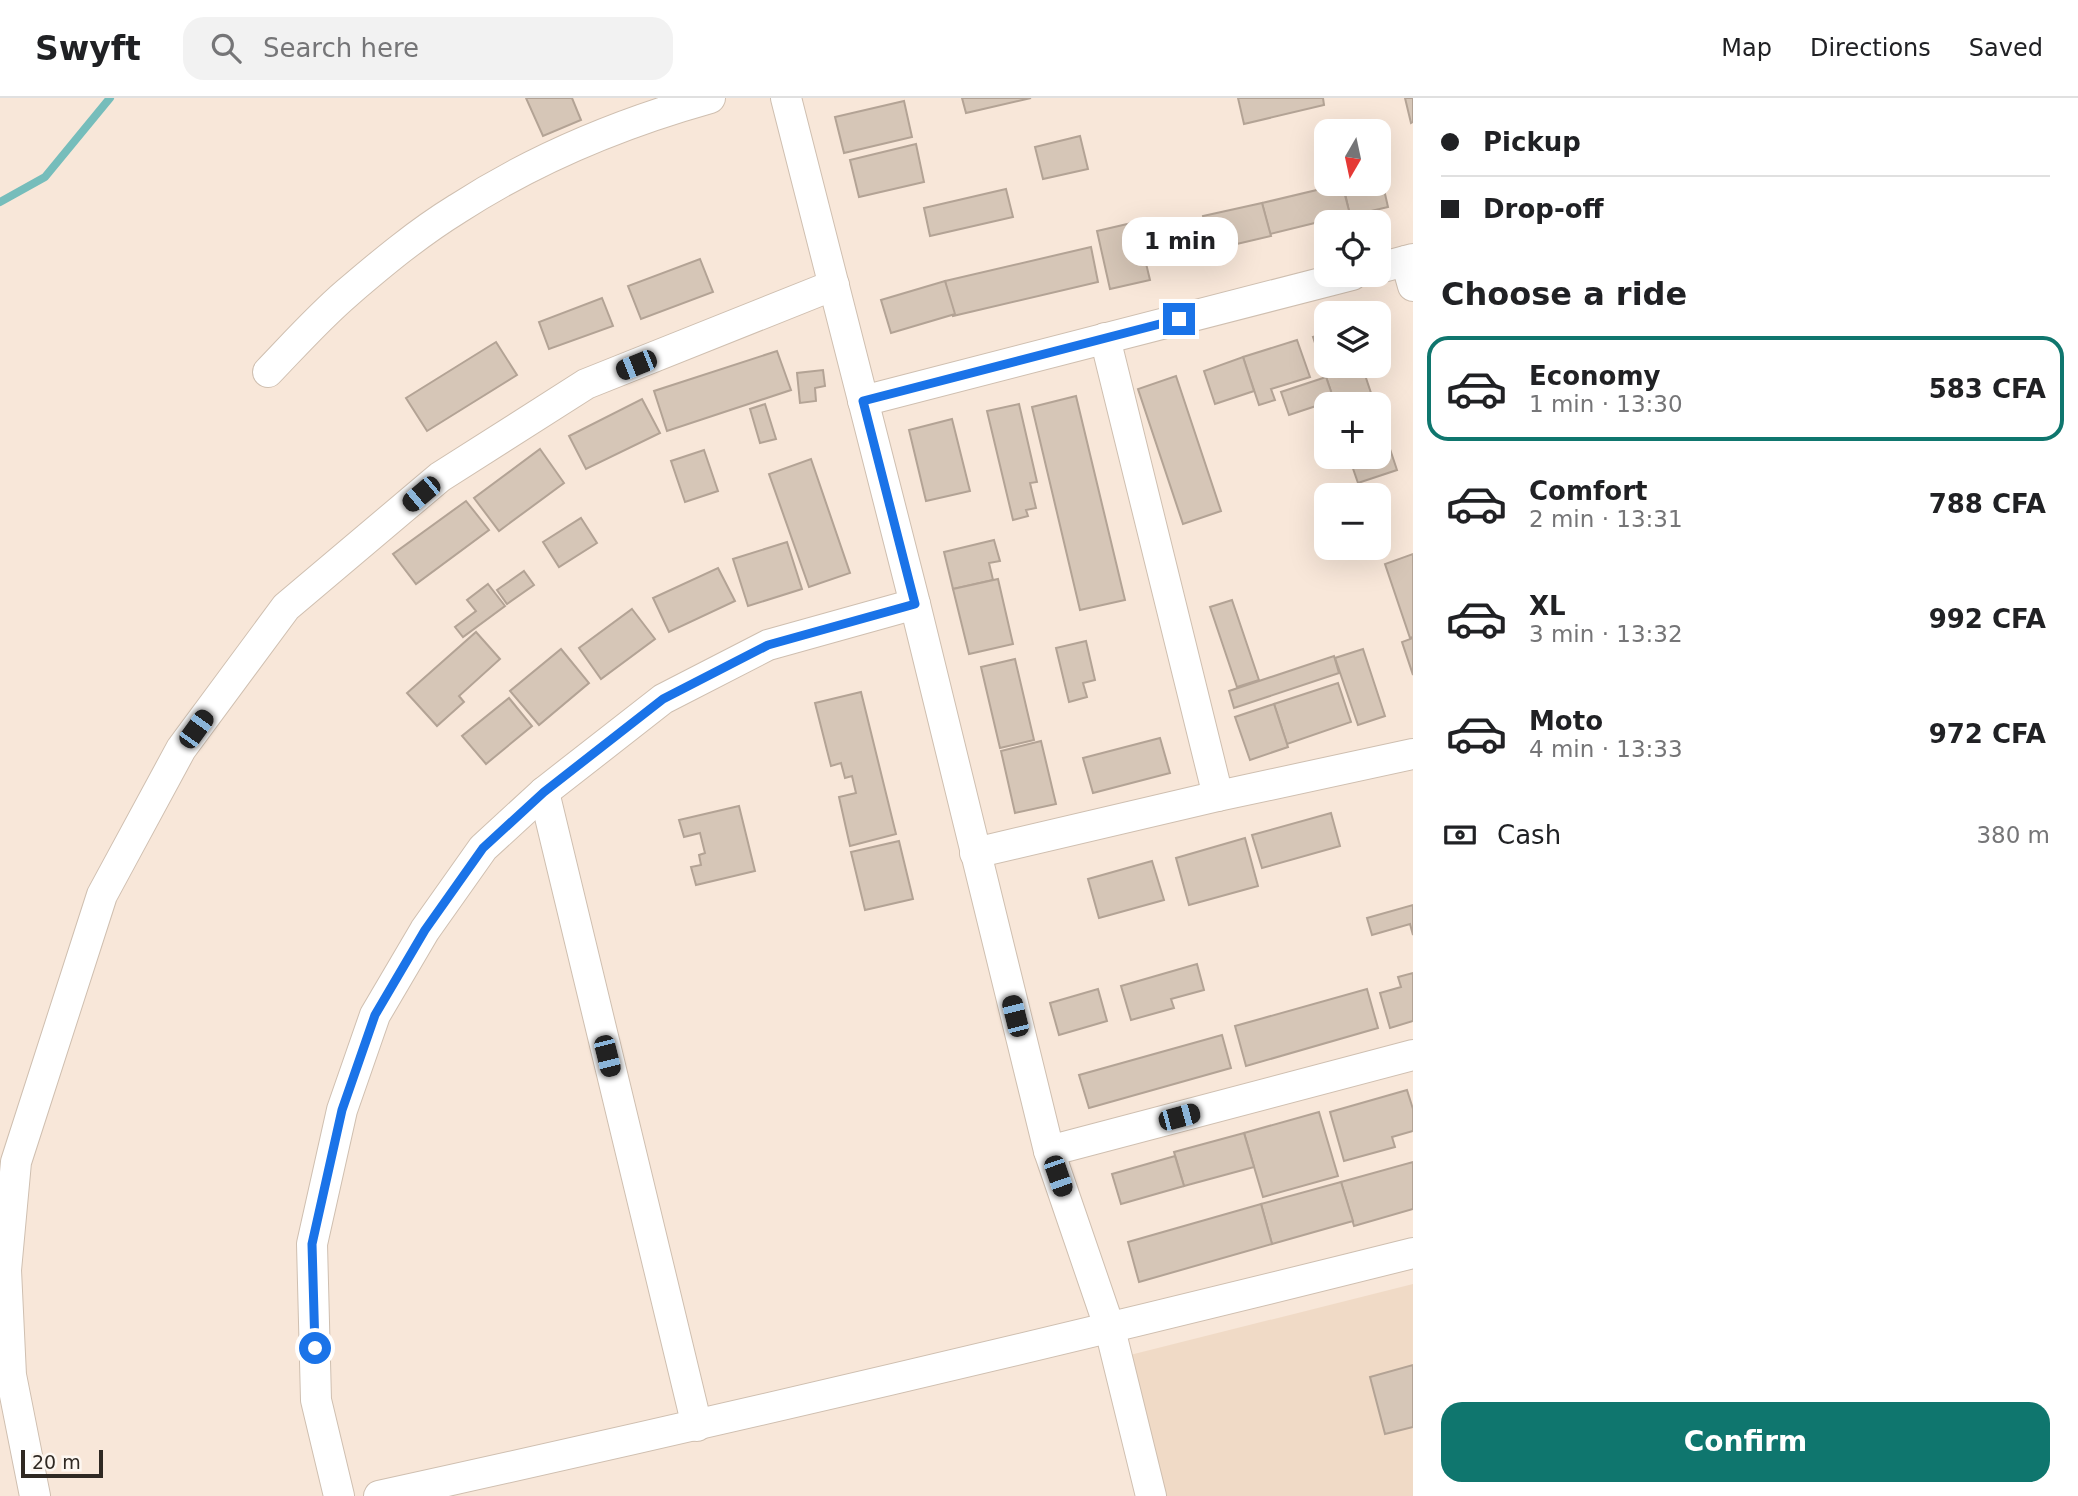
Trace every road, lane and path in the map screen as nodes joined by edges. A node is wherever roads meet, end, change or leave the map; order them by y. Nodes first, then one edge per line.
1 (710, 98) edge
2 (786, 98) edge
3 (834, 285) junction
4 (1314, 285) edge
5 (1105, 338) junction
6 (268, 372) dead end
7 (863, 401) junction
8 (915, 604) junction
9 (1413, 754) edge
10 (544, 792) junction
11 (1218, 796) junction
12 (975, 853) junction
13 (1413, 1055) edge
14 (1049, 1151) junction
15 (1413, 1253) edge
16 (1110, 1329) junction
17 (697, 1426) junction
18 (35, 1496) edge
19 (339, 1496) edge
20 (379, 1496) edge
21 (1151, 1496) edge

1 - 6 street
2 - 3 street
3 - 7 street
3 - 18 street
4 - 5 street
5 - 7 street
5 - 11 street
7 - 8 street
8 - 10 street
8 - 12 street
9 - 11 street
10 - 17 street
10 - 19 street
11 - 12 street
12 - 14 street
13 - 14 street
14 - 16 street
15 - 16 street
16 - 17 street
16 - 21 street
17 - 20 street

